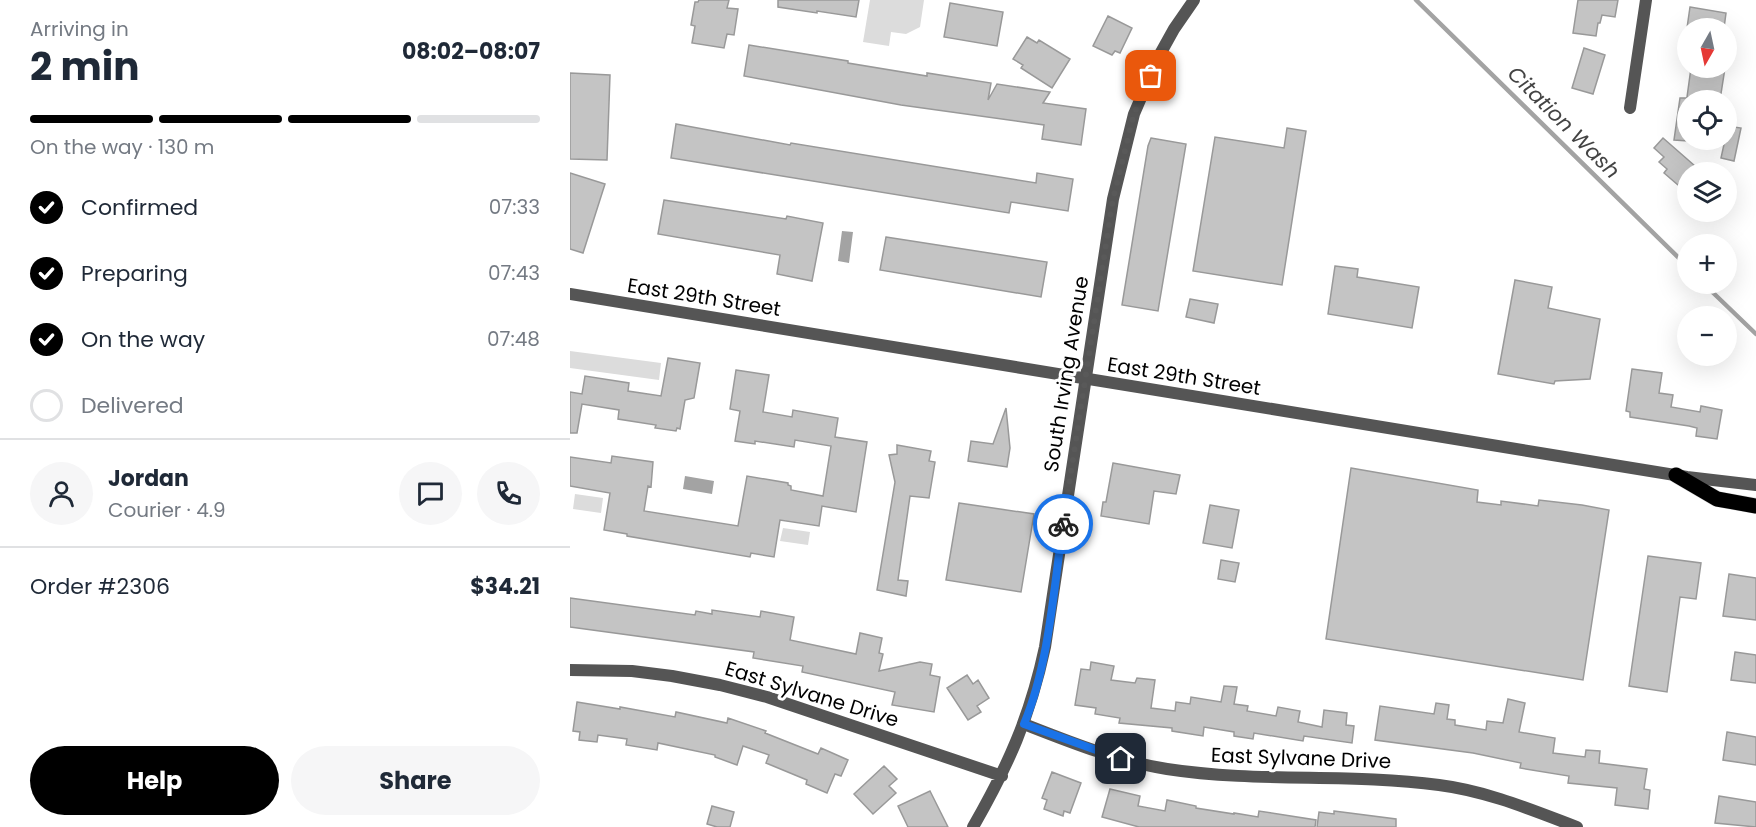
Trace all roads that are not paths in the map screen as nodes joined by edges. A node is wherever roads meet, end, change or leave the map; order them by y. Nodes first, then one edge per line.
1 (1194, 0) edge
2 (1646, 0) edge
3 (1630, 108) dead end
4 (570, 294) edge
5 (1085, 379) junction
6 (1676, 475) junction
7 (1756, 485) edge
8 (1756, 506) edge
9 (570, 670) edge
10 (1024, 724) junction
11 (1002, 776) junction
12 (973, 827) edge
13 (1577, 827) edge

1 - 5 street, South Irving Avenue
2 - 3 street
4 - 5 street, East 29th Street
5 - 6 street, East 29th Street
5 - 10 street, South Irving Avenue
6 - 7 street, East 29th Street
6 - 8 main road
9 - 11 street, East Sylvane Drive
10 - 11 street, South Irving Avenue
10 - 13 street, East Sylvane Drive
11 - 12 street, South Irving Avenue

